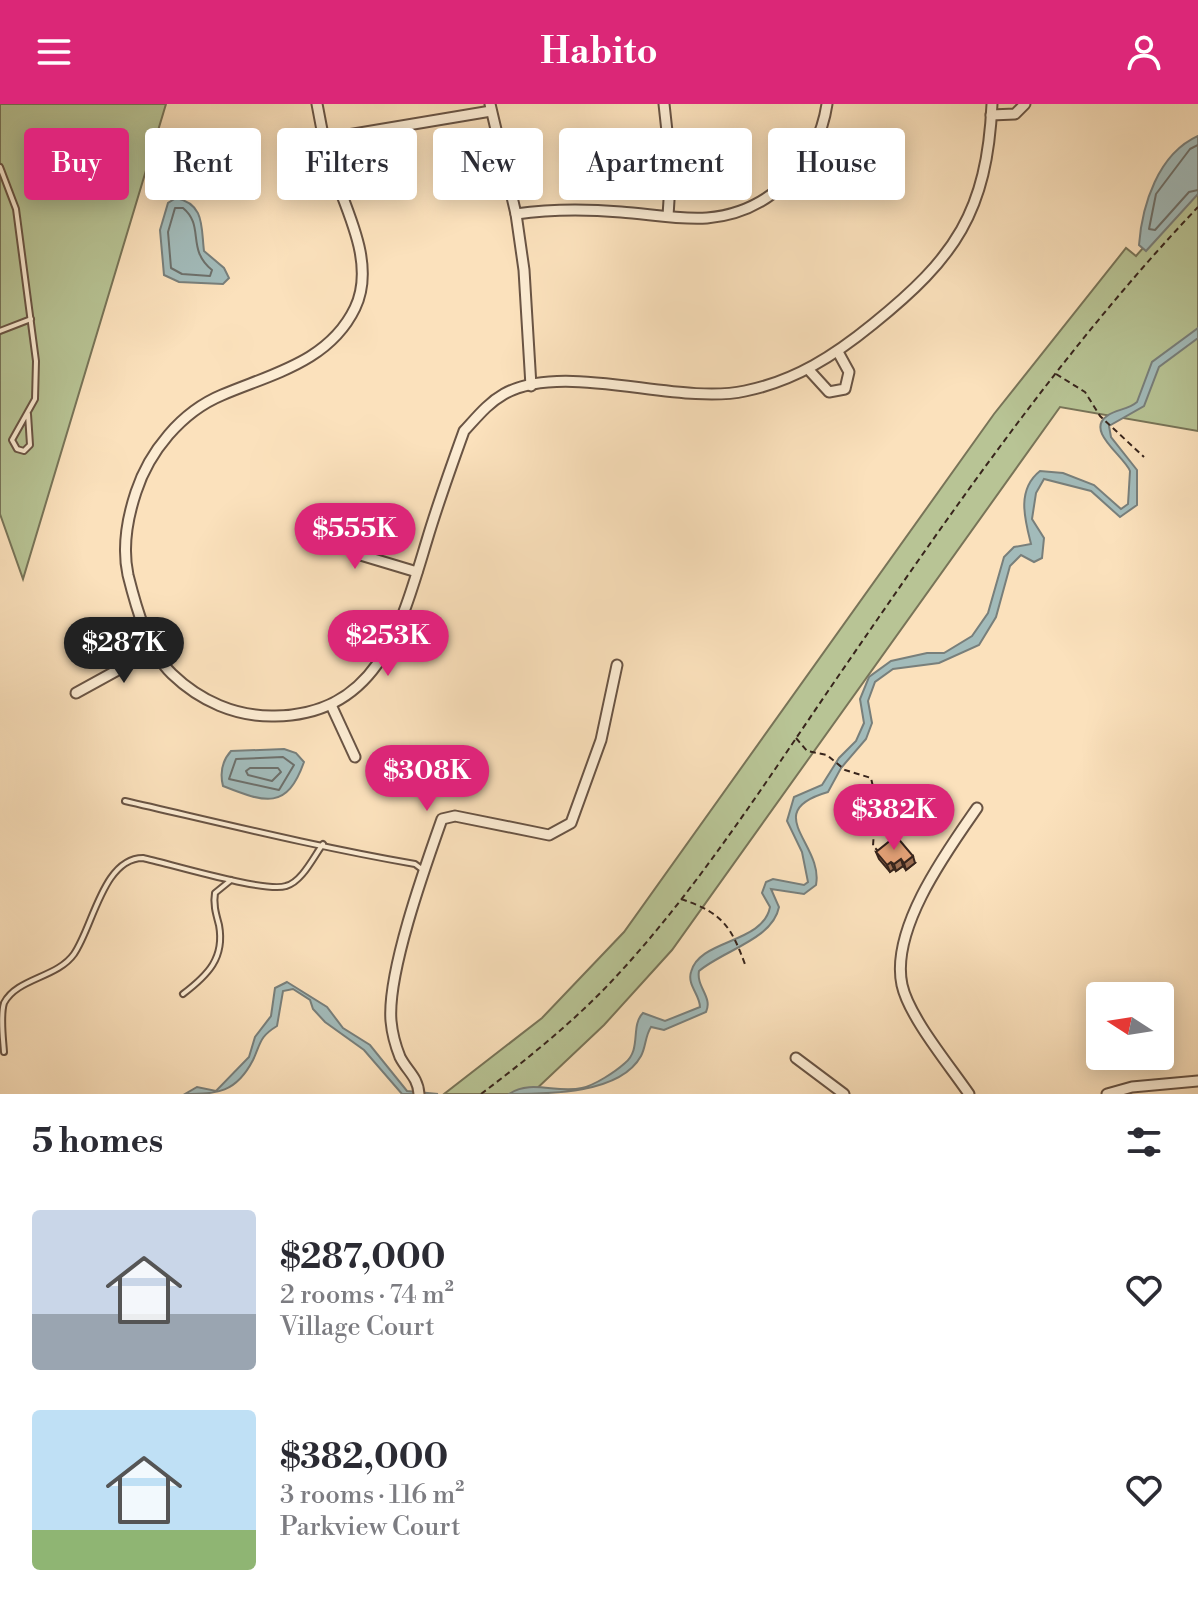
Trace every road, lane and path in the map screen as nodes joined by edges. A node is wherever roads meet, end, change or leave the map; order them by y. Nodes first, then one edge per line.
1 (317, 104) edge
2 (664, 104) edge
3 (827, 104) edge
4 (1025, 104) edge
5 (491, 108) edge
6 (991, 110) edge
7 (322, 128) edge
8 (383, 128) edge
9 (0, 167) edge
10 (343, 200) edge
11 (1198, 207) edge
12 (516, 214) junction
13 (668, 216) junction
14 (1170, 226) dead end
15 (1175, 231) junction
16 (31, 319) junction
17 (0, 331) edge
18 (838, 352) junction
19 (808, 369) junction
20 (1055, 374) junction
21 (531, 386) junction
22 (28, 414) junction
23 (1144, 457) dead end
24 (316, 524) dead end
25 (417, 572) junction
26 (156, 649) junction
27 (617, 665) dead end
28 (76, 693) dead end
29 (331, 705) junction
30 (795, 737) junction
31 (355, 757) dead end
32 (125, 801) dead end
33 (977, 808) dead end
34 (323, 844) junction
35 (885, 845) edge
36 (425, 872) junction
37 (233, 879) junction
38 (680, 898) junction
39 (746, 967) dead end
40 (183, 994) dead end
41 (4, 1052) dead end
42 (796, 1058) dead end
43 (1198, 1081) edge
44 (419, 1094) edge
45 (481, 1094) edge
46 (844, 1094) edge
47 (969, 1094) edge
48 (1107, 1094) edge

1 - 7 street
2 - 13 street
3 - 13 street
4 - 6 street
5 - 8 street
5 - 12 street
6 - 18 street
9 - 16 lane
10 - 26 street
11 - 15 path
12 - 13 street
12 - 21 street
14 - 15 path
15 - 20 path
16 - 17 lane
16 - 22 lane
18 - 19 street
18 - 19 street
19 - 21 street
20 - 23 path
20 - 30 path
21 - 25 street
22 - 22 lane
24 - 25 street
25 - 29 street
26 - 28 street
26 - 29 street
27 - 36 street
29 - 31 street
30 - 35 path
30 - 38 path
32 - 34 lane
33 - 47 street
34 - 36 lane
34 - 37 lane
36 - 44 street
37 - 40 lane
37 - 41 lane
38 - 39 path
38 - 45 path
42 - 46 street
43 - 48 street

